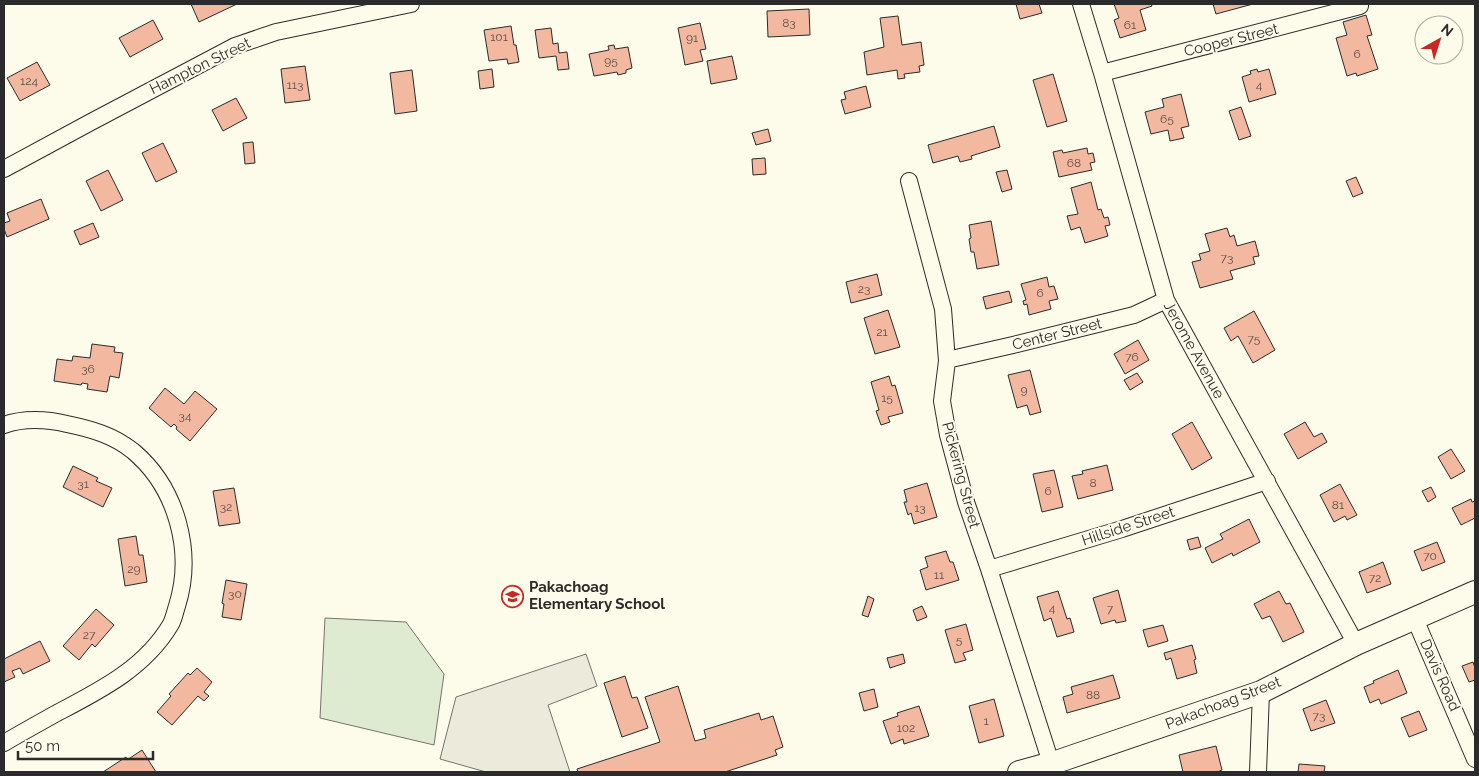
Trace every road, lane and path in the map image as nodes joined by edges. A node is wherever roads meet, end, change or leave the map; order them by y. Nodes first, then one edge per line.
1 (411, 4) edge
2 (1081, 4) edge
3 (1360, 6) dead end
4 (1102, 73) junction
5 (4, 169) edge
6 (909, 181) dead end
7 (1166, 300) junction
8 (946, 360) junction
9 (4, 425) edge
10 (1267, 481) junction
11 (989, 570) junction
12 (1475, 592) edge
13 (1415, 619) junction
14 (1356, 644) junction
15 (1261, 692) junction
16 (4, 743) edge
17 (1475, 759) edge
18 (1050, 768) edge
19 (1019, 772) edge
20 (1258, 772) edge

1 - 5 street, Hampton Street
2 - 4 street, Jerome Avenue
3 - 4 street, Cooper Street
4 - 7 street, Jerome Avenue
6 - 8 street, Pickering Street
7 - 8 street, Center Street
7 - 10 street, Jerome Avenue
8 - 11 street, Pickering Street
9 - 16 street
10 - 11 street, Hillside Street
10 - 14 street, Jerome Avenue
11 - 18 street, Pickering Street
12 - 13 street, Pakachoag Street
13 - 14 street, Pakachoag Street
13 - 17 street, Davis Road
14 - 15 street, Pakachoag Street
15 - 18 street, Pakachoag Street
15 - 20 street
18 - 19 street, Pakachoag Street

